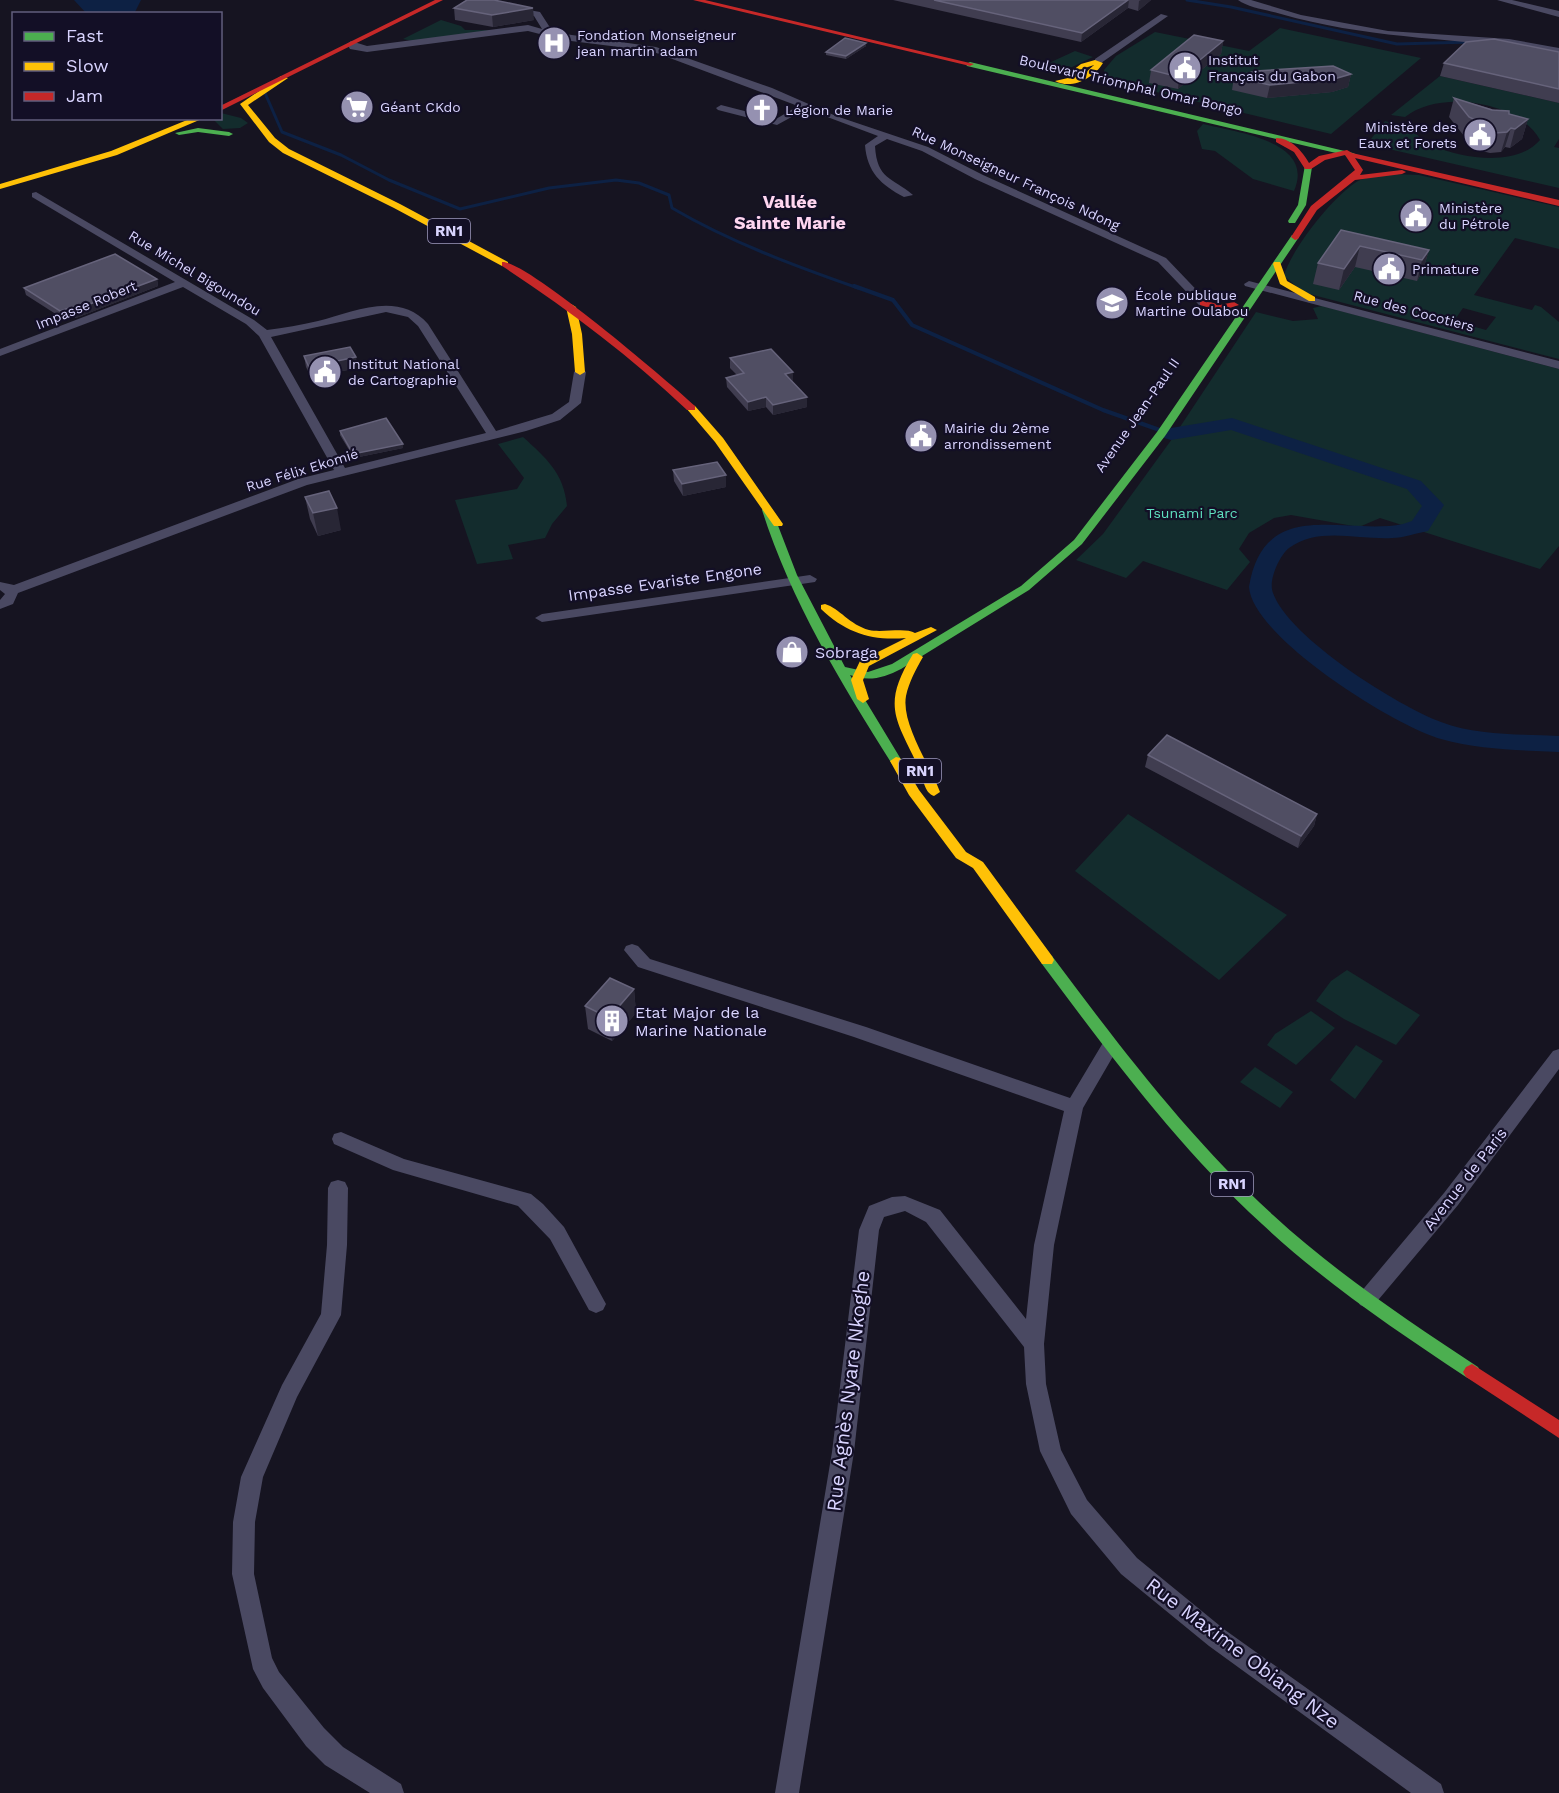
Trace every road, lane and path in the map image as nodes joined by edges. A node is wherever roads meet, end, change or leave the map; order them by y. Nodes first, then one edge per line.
1 (423, 0) edge
2 (440, 0) edge
3 (696, 0) edge
4 (707, 0) edge
5 (730, 0) edge
6 (1242, 0) edge
7 (1502, 0) edge
8 (478, 2) edge
9 (775, 5) junction
10 (1559, 14) edge
11 (1164, 16) dead end
12 (807, 19) junction
13 (554, 34) junction
14 (854, 37) junction
15 (351, 44) junction
16 (367, 49) junction
17 (1559, 51) edge
18 (325, 53) junction
19 (979, 66) junction
20 (1096, 66) junction
21 (1075, 75) junction
22 (266, 86) junction
23 (1113, 90) junction
24 (247, 95) junction
25 (222, 97) edge
26 (222, 103) edge
27 (803, 107) junction
28 (1153, 107) junction
29 (721, 108) dead end
30 (222, 109) edge
31 (222, 112) edge
32 (1224, 115) junction
33 (171, 120) edge
34 (185, 120) edge
35 (195, 120) edge
36 (213, 120) edge
37 (1239, 127) junction
38 (246, 132) junction
39 (886, 136) junction
40 (133, 146) junction
41 (1347, 152) junction
42 (1308, 166) junction
43 (66, 169) junction
44 (24, 173) junction
45 (1448, 177) junction
46 (1352, 178) junction
47 (1491, 178) junction
48 (0, 180) edge
49 (0, 189) edge
50 (1559, 194) edge
51 (36, 195) junction
52 (908, 195) dead end
53 (1559, 203) edge
54 (1277, 264) junction
55 (182, 282) junction
56 (1255, 286) junction
57 (1312, 299) junction
58 (1203, 303) junction
59 (1234, 305) junction
60 (571, 307) junction
61 (1222, 323) junction
62 (264, 333) junction
63 (595, 345) junction
64 (0, 352) edge
65 (1559, 365) edge
66 (580, 372) joint
67 (1164, 404) dead end
68 (1145, 430) dead end
69 (493, 435) junction
70 (341, 471) junction
71 (767, 510) junction
72 (805, 569) junction
73 (796, 585) junction
74 (6, 588) edge
75 (0, 605) edge
76 (825, 607) junction
77 (542, 618) dead end
78 (931, 630) junction
79 (844, 642) dead end
80 (923, 650) junction
81 (859, 670) junction
82 (901, 770) junction
83 (968, 841) dead end
84 (978, 865) junction
85 (632, 950) dead end
86 (1110, 1046) junction
87 (1559, 1056) edge
88 (1074, 1107) junction
89 (341, 1139) dead end
90 (338, 1188) dead end
91 (1367, 1299) junction
92 (596, 1304) dead end
93 (1034, 1344) junction
94 (1559, 1430) edge
95 (392, 1793) edge
96 (787, 1793) edge
97 (1432, 1793) edge

1 - 18 main road
2 - 15 main road
3 - 14 main road, Boulevard Triomphal Omar Bongo
4 - 9 main road
5 - 9 main road, Boulevard Triomphal Omar Bongo
6 - 17 street
7 - 10 street
8 - 13 street
9 - 12 main road, Boulevard Triomphal Omar Bongo
9 - 12 main road
9 - 14 main road
11 - 20 street
12 - 21 main road, Boulevard Triomphal Omar Bongo
13 - 16 street, Rue Monseigneur François Ndong
13 - 27 street, Rue Monseigneur François Ndong
14 - 19 main road, Boulevard Triomphal Omar Bongo
15 - 16 street, Rue Monseigneur François Ndong
15 - 18 main road
16 - 18 street
18 - 22 main road
18 - 22 main road
18 - 25 main road
19 - 21 main road
19 - 28 main road, Boulevard Triomphal Omar Bongo
20 - 21 main road
20 - 23 main road
21 - 23 main road, Boulevard Triomphal Omar Bongo
21 - 28 main road
22 - 24 main road
23 - 32 main road, Boulevard Triomphal Omar Bongo
24 - 26 main road
24 - 30 main road
24 - 38 main road
27 - 29 street
27 - 39 street, Rue Monseigneur François Ndong
28 - 37 main road, Boulevard Triomphal Omar Bongo
31 - 38 main road, RN1
32 - 41 main road
32 - 47 main road, Boulevard Triomphal Omar Bongo
33 - 44 main road
34 - 44 main road
35 - 40 main road
36 - 38 main road, RN1
37 - 41 main road, Boulevard Triomphal Omar Bongo
37 - 42 main road
38 - 40 main road
38 - 60 main road, RN1
39 - 52 street
39 - 58 street, Rue Monseigneur François Ndong
40 - 43 main road
41 - 42 main road
41 - 45 main road, Boulevard Triomphal Omar Bongo
41 - 46 main road
41 - 47 main road
42 - 46 main road
42 - 56 main road, Avenue Jean-Paul II
43 - 49 main road
43 - 51 main road
44 - 48 main road
45 - 46 main road
45 - 53 main road, Boulevard Triomphal Omar Bongo
46 - 54 main road, Avenue Jean-Paul II
47 - 50 main road, Boulevard Triomphal Omar Bongo
49 - 51 main road
51 - 55 street, Rue Michel Bigoundou
54 - 56 main road, Avenue Jean-Paul II
54 - 57 main road
55 - 62 street, Rue Michel Bigoundou
55 - 64 street, Impasse Robert
56 - 57 street, Rue des Cocotiers
56 - 59 main road, Avenue Jean-Paul II
56 - 80 main road, Avenue Jean-Paul II
57 - 65 street, Rue des Cocotiers
58 - 59 main road
58 - 61 main road
59 - 61 main road, Avenue Jean-Paul II
60 - 63 main road
60 - 63 main road, RN1
61 - 67 main road, Avenue Jean-Paul II
62 - 69 street
62 - 70 street, Rue Michel Bigoundou
63 - 66 main road
63 - 71 main road, RN1
66 - 69 street, Rue Félix Ekomié
68 - 78 main road, Avenue Jean-Paul II
69 - 70 street, Rue Félix Ekomié
70 - 74 street, Rue Félix Ekomié
71 - 72 main road, RN1
71 - 73 main road, RN1
72 - 73 street, Impasse Evariste Engone
72 - 76 main road, RN1
73 - 77 street, Impasse Evariste Engone
73 - 81 main road
73 - 82 main road, RN1
74 - 75 street
76 - 78 main road
76 - 79 main road, RN1
78 - 81 main road, Avenue Jean-Paul II
80 - 81 main road, Avenue Jean-Paul II
80 - 81 main road, RN1
81 - 82 main road
82 - 84 main road, RN1
83 - 84 main road, RN1
84 - 86 main road, RN1
85 - 88 street
86 - 88 street, Rue Maxime Obiang Nze
86 - 91 main road, RN1
87 - 91 street, Avenue de Paris
88 - 93 street, Rue Maxime Obiang Nze
89 - 92 street
90 - 95 street
91 - 94 main road, RN1
93 - 96 street, Rue Agnès Nyare Nkoghe
93 - 97 street, Rue Maxime Obiang Nze

